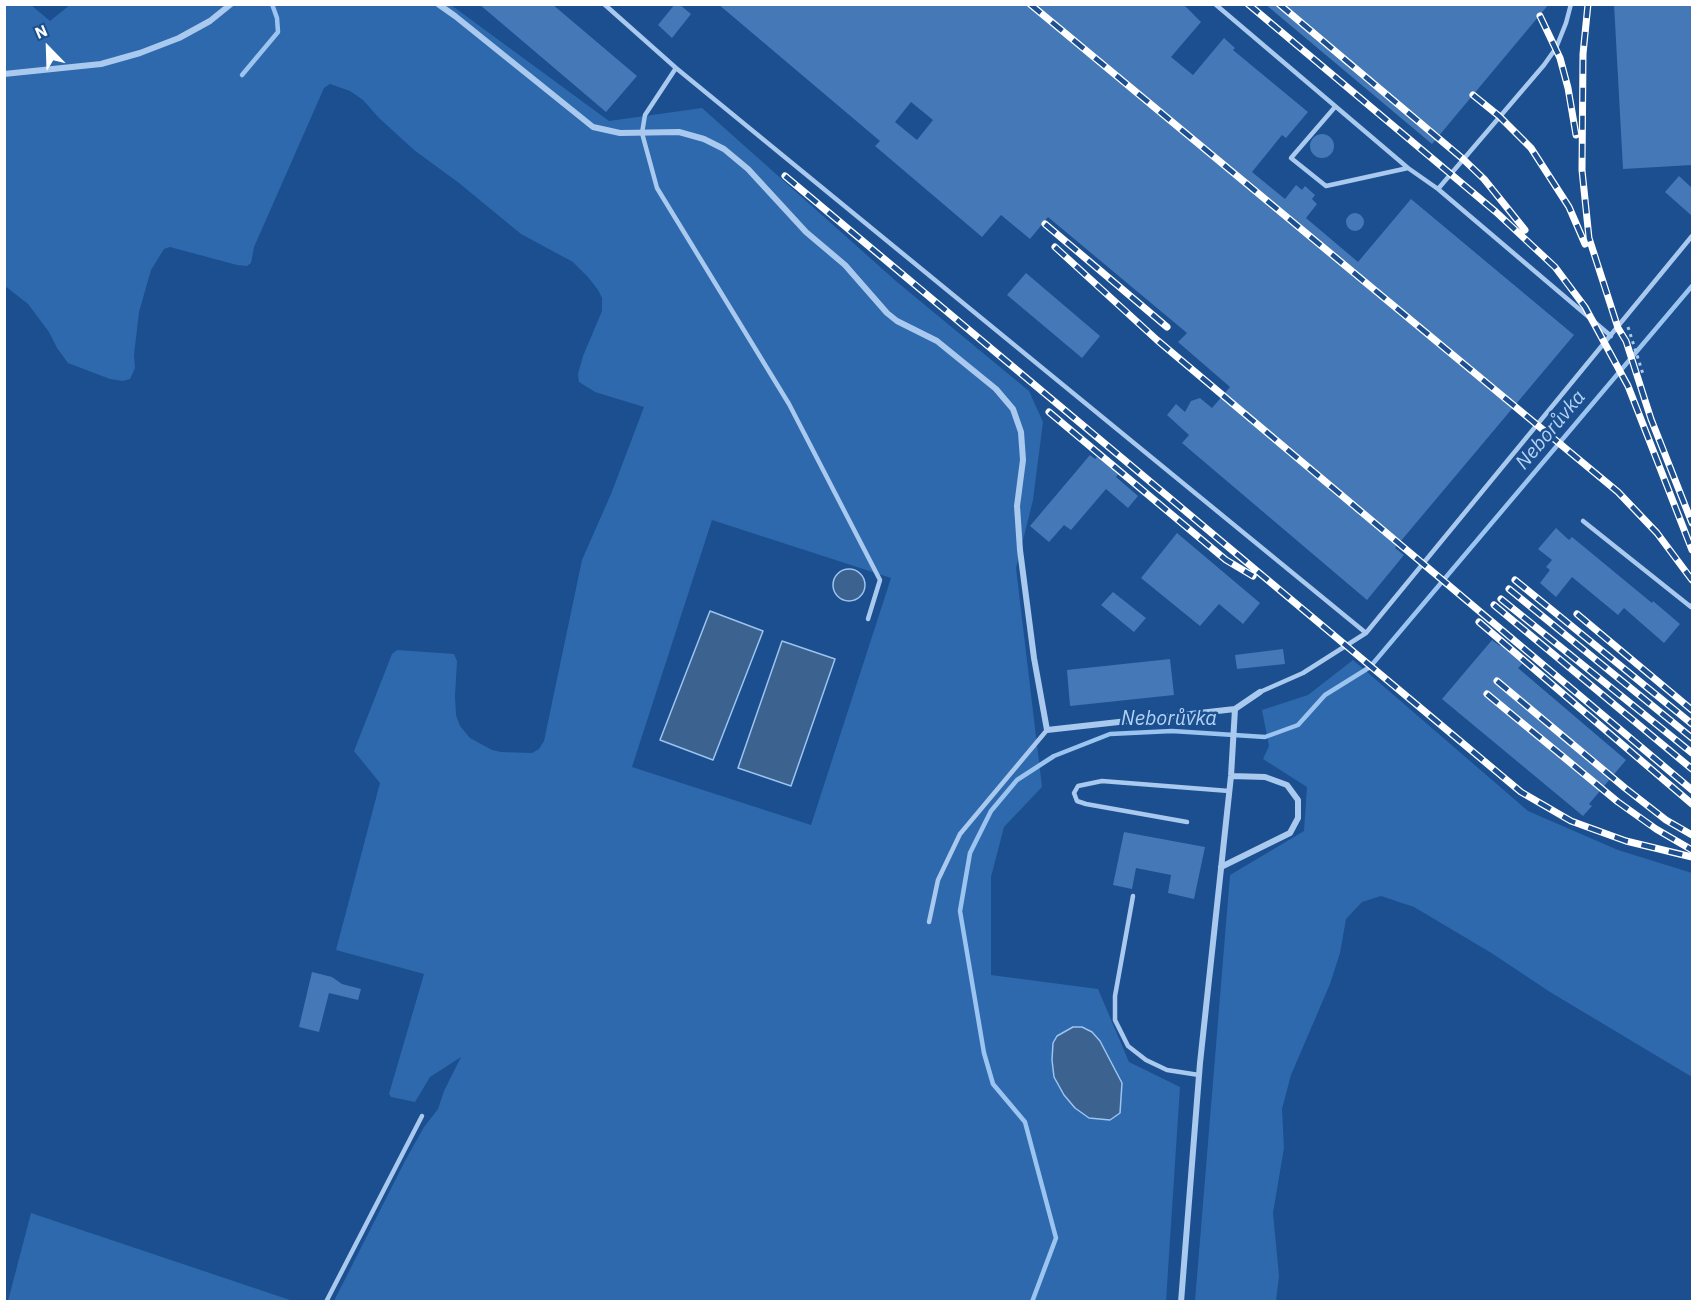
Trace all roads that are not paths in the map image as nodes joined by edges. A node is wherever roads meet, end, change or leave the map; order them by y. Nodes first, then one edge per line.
1 (231, 4) edge
2 (438, 4) edge
3 (604, 4) edge
4 (1215, 4) edge
5 (1571, 4) edge
6 (676, 68) junction
7 (4, 74) edge
8 (1335, 107) junction
9 (642, 133) junction
10 (1408, 168) junction
11 (1438, 189) junction
12 (1692, 236) edge
13 (1611, 336) junction
14 (1582, 521) dead end
15 (1692, 605) edge
16 (868, 619) dead end
17 (1366, 633) junction
18 (1260, 692) joint
19 (1235, 709) junction
20 (1047, 730) junction
21 (1231, 776) junction
22 (1229, 791) junction
23 (1187, 822) dead end
24 (1221, 867) junction
25 (1133, 896) dead end
26 (929, 922) dead end
27 (1199, 1074) junction
28 (422, 1116) dead end
29 (326, 1302) edge
30 (1181, 1302) edge

1 - 7 street
2 - 9 street
3 - 6 lane
4 - 8 lane
5 - 11 lane
6 - 9 lane
6 - 17 lane
8 - 10 lane
8 - 10 lane
9 - 16 lane
9 - 20 street
10 - 11 lane
11 - 13 lane
12 - 13 lane
13 - 17 lane
14 - 15 lane
17 - 18 lane
18 - 19 street
19 - 20 street
19 - 21 street
20 - 26 lane
21 - 22 street
21 - 24 street
22 - 23 lane
22 - 24 street
24 - 27 street
25 - 27 lane
27 - 30 street
28 - 29 lane

